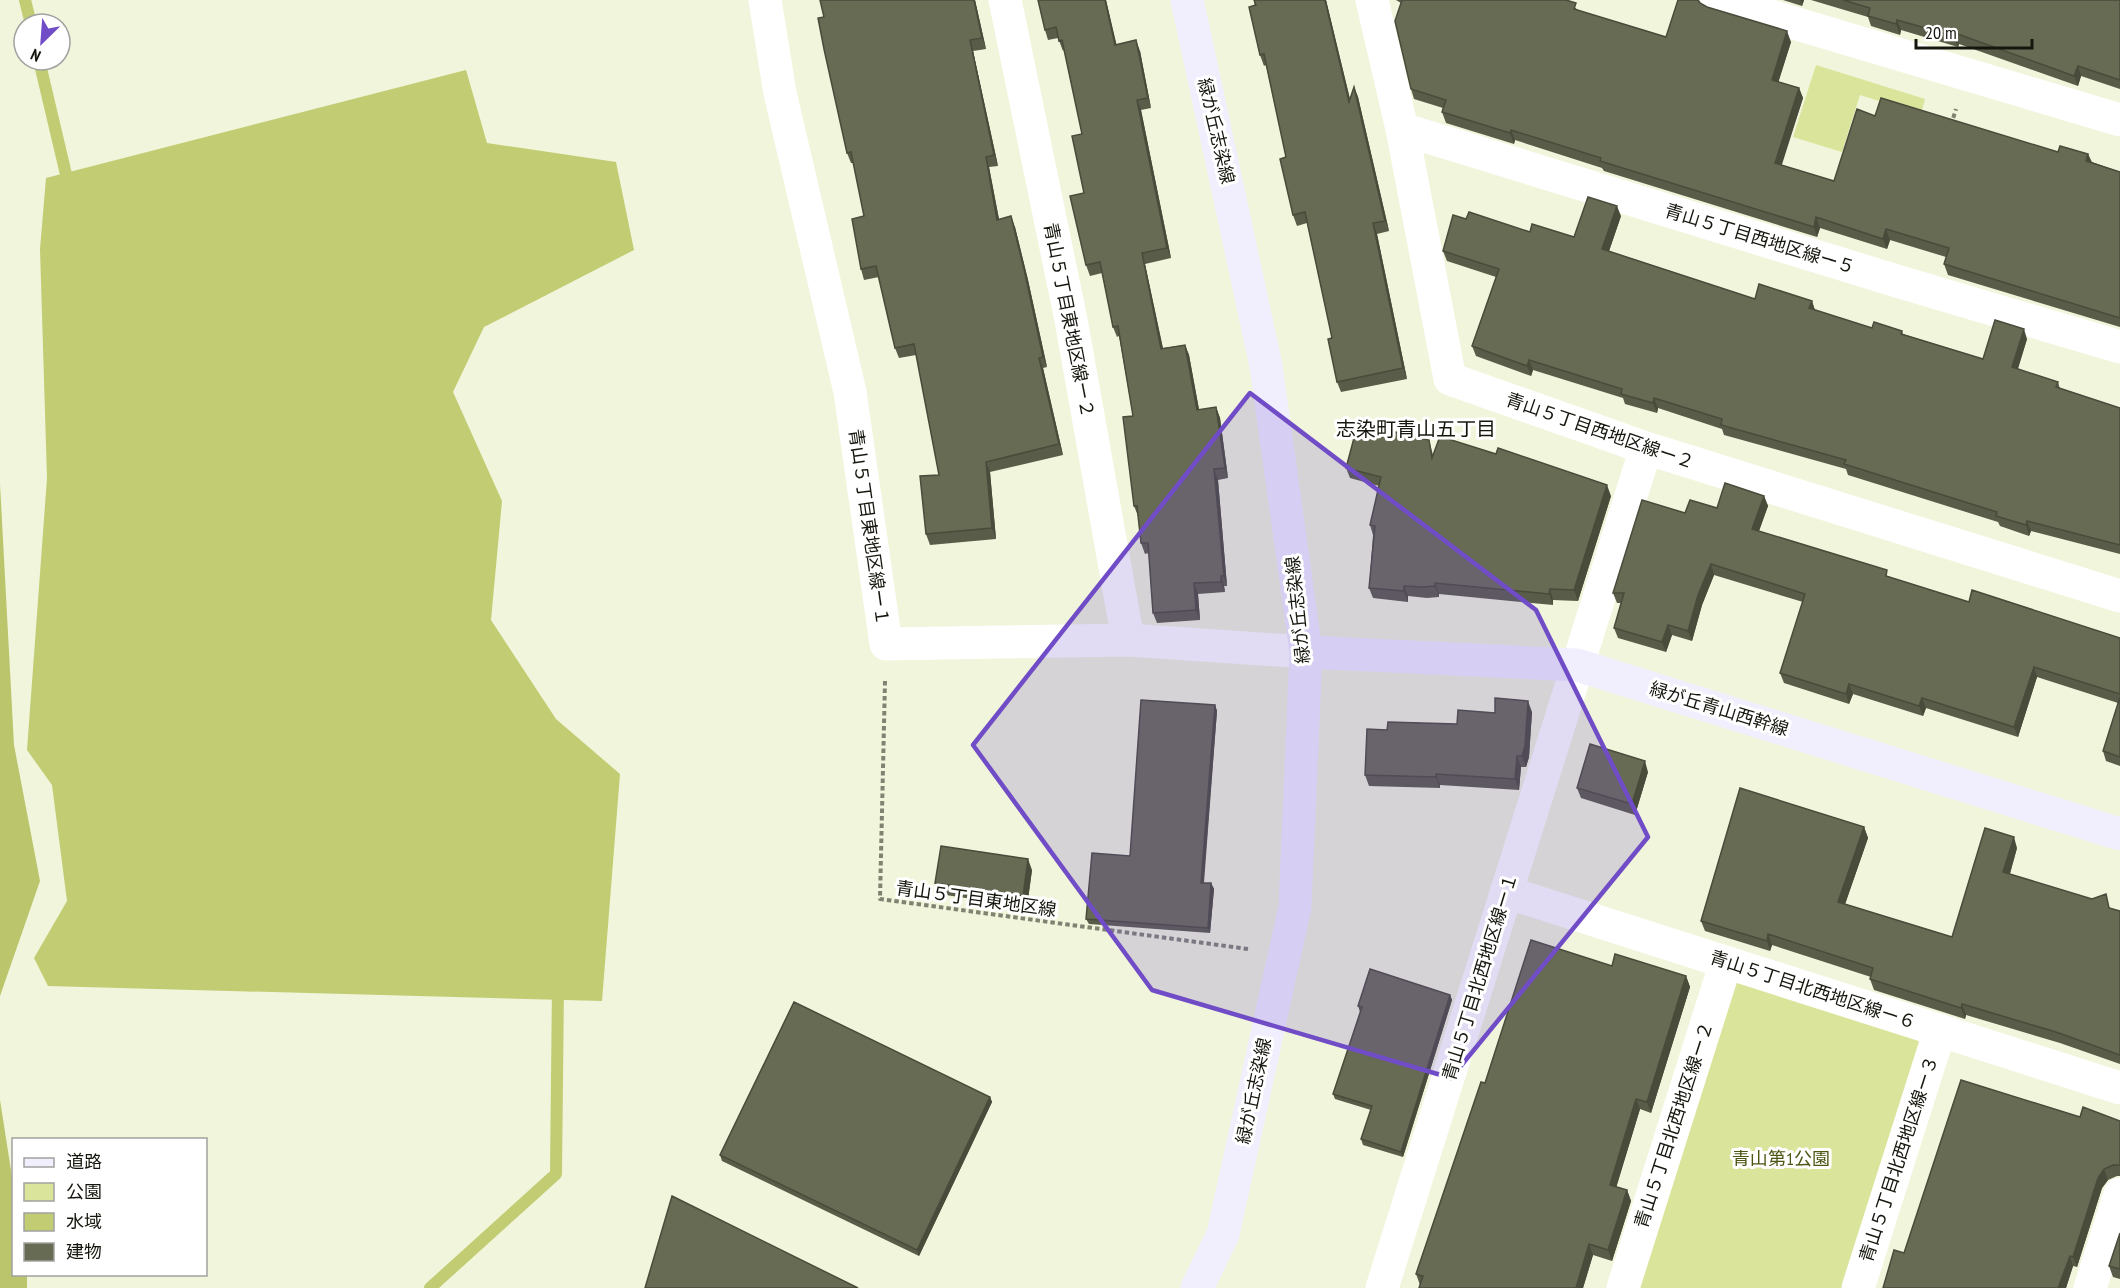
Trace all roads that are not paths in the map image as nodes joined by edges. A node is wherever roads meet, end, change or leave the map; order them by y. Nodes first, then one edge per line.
1 (765, 0) edge
2 (1005, 0) edge
3 (1187, 0) edge
4 (1372, 0) edge
5 (1717, 0) edge
6 (2120, 120) edge
7 (1402, 129) junction
8 (2120, 346) edge
9 (1646, 448) junction
10 (2120, 596) edge
11 (1128, 640) junction
12 (1306, 652) junction
13 (1577, 665) junction
14 (2120, 834) edge
15 (1506, 892) junction
16 (1726, 962) junction
17 (1940, 1030) junction
18 (2120, 1088) edge
19 (2120, 1194) edge
20 (1197, 1288) edge
21 (1382, 1288) edge
22 (1623, 1288) edge
23 (1858, 1288) edge
24 (2090, 1288) edge

1 - 11 street, 青山５丁目東地区線ー１
2 - 11 street, 青山５丁目東地区線ー２
3 - 12 street, 緑が丘志染線
4 - 7 street, 青山５丁目西地区線ー２
5 - 6 street
7 - 8 street, 青山５丁目西地区線ー５
7 - 9 street, 青山５丁目西地区線ー２
9 - 10 street, 青山５丁目西地区線ー２
9 - 13 street, 青山５丁目北西地区線ー１
11 - 12 street, 青山５丁目東地区線ー１
12 - 13 street, 緑が丘青山西幹線
12 - 20 street, 緑が丘志染線
13 - 14 street, 緑が丘青山西幹線
13 - 15 street, 青山５丁目北西地区線ー１
15 - 16 street, 青山５丁目北西地区線ー６
15 - 21 street, 青山５丁目北西地区線ー１
16 - 17 street, 青山５丁目北西地区線ー６
16 - 22 street, 青山５丁目北西地区線ー２
17 - 18 street, 青山５丁目北西地区線ー６
17 - 23 street, 青山５丁目北西地区線ー３
19 - 24 street

